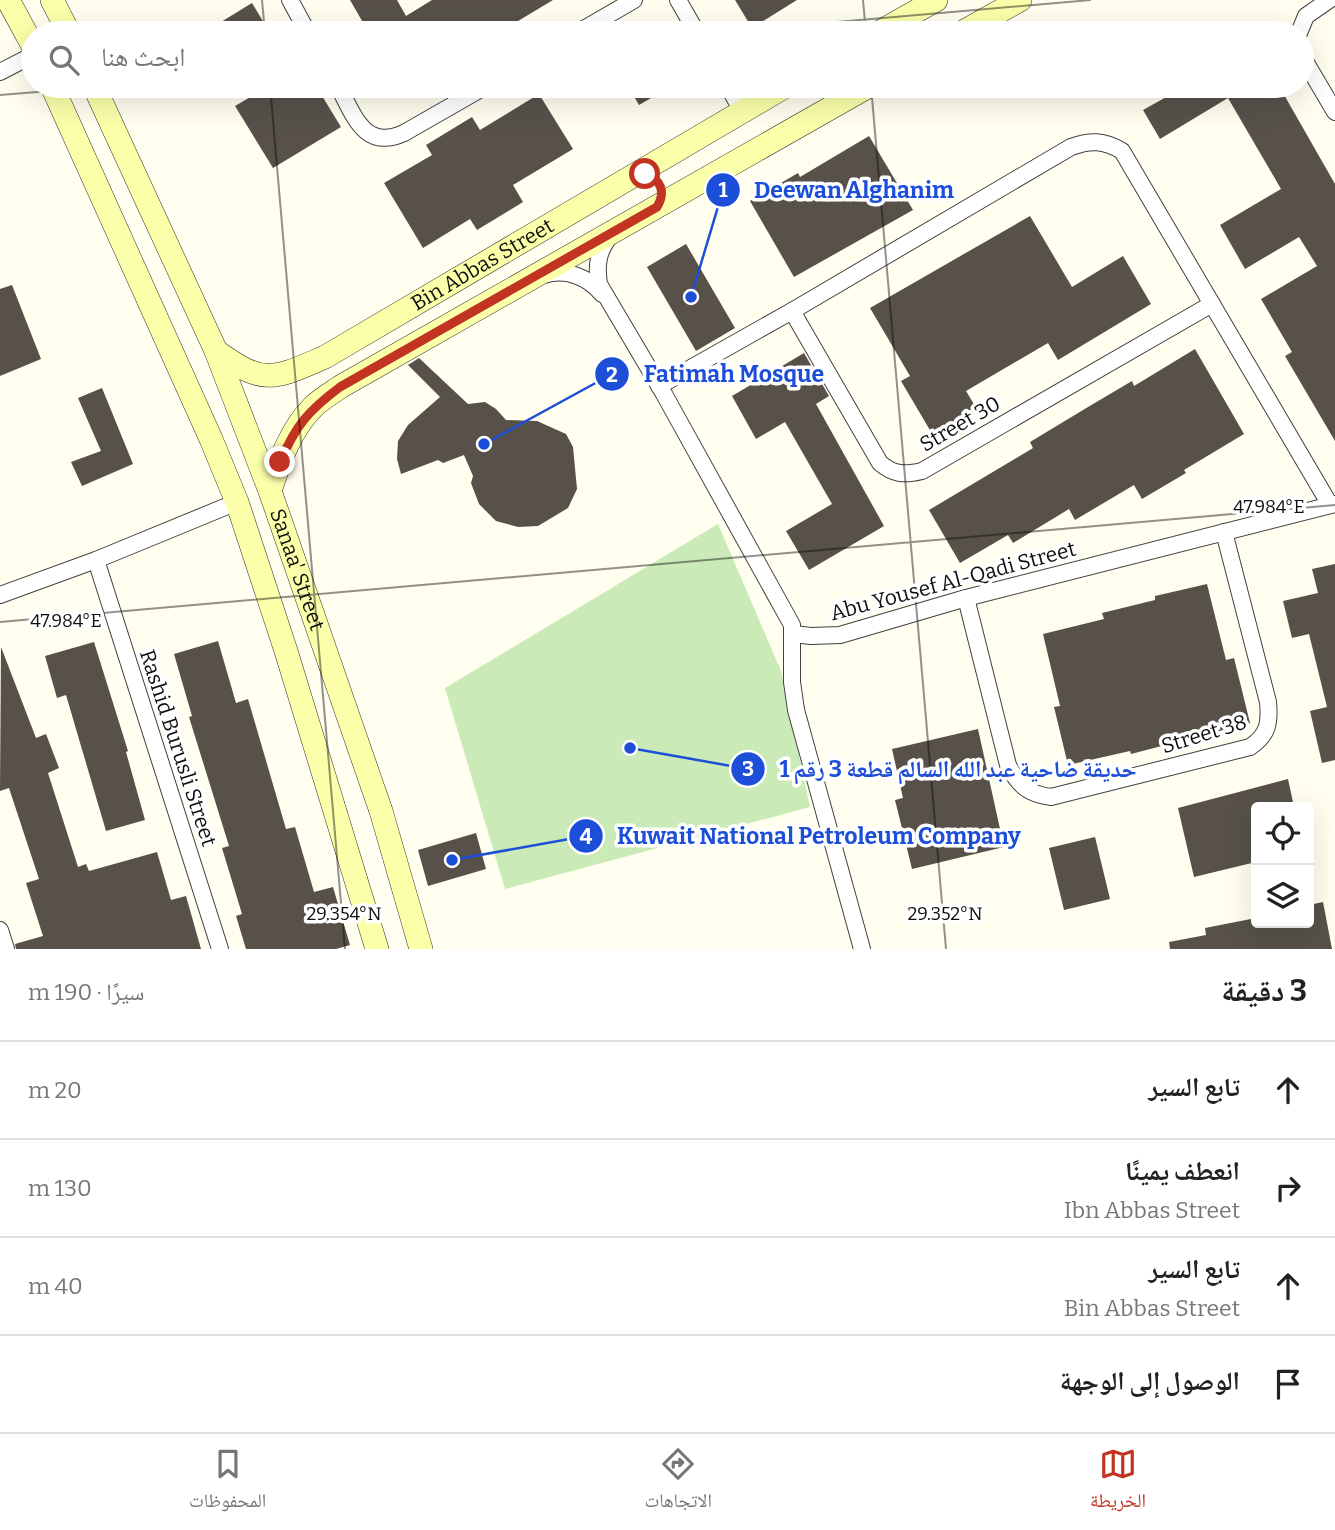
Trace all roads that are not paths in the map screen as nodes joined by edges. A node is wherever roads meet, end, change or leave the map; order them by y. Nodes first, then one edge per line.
1 (8, 0) edge
2 (52, 0) edge
3 (290, 0) edge
4 (634, 0) edge
5 (678, 0) edge
6 (1020, 0) edge
7 (1329, 0) edge
8 (923, 3) edge
9 (63, 21) edge
10 (301, 21) edge
11 (598, 21) edge
12 (690, 21) edge
13 (896, 21) edge
14 (982, 21) edge
15 (1304, 21) edge
16 (21, 24) edge
17 (21, 61) edge
18 (0, 72) edge
19 (1314, 76) edge
20 (57, 98) edge
21 (100, 98) edge
22 (345, 98) edge
23 (465, 98) edge
24 (735, 98) edge
25 (765, 98) edge
26 (848, 98) edge
27 (742, 111) junction
28 (1335, 112) edge
29 (691, 142) junction
30 (713, 174) junction
31 (636, 175) junction
32 (657, 207) junction
33 (614, 232) junction
34 (535, 278) junction
35 (605, 297) junction
36 (1212, 304) junction
37 (792, 311) junction
38 (216, 351) junction
39 (325, 357) junction
40 (659, 386) junction
41 (340, 387) junction
42 (270, 491) junction
43 (237, 502) junction
44 (1333, 504) edge
45 (1224, 532) junction
46 (96, 560) junction
47 (299, 569) junction
48 (264, 580) junction
49 (0, 595) edge
50 (966, 598) junction
51 (321, 634) junction
52 (793, 634) junction
53 (286, 652) junction
54 (0, 930) edge
55 (6, 949) edge
56 (220, 949) edge
57 (377, 949) edge
58 (421, 949) edge
59 (862, 949) edge

1 - 16 main road
2 - 9 main road
3 - 10 street
4 - 11 street
5 - 12 street
6 - 14 main road
7 - 15 street
8 - 13 main road
17 - 18 street
19 - 28 street
20 - 43 main road, Sanaa' Street
21 - 38 main road, Sanaa' Street
22 - 23 street
24 - 27 street
25 - 27 main road, Bin Abbas Street
26 - 30 main road
27 - 29 main road, Bin Abbas Street
29 - 30 main road
29 - 31 main road, Bin Abbas Street
30 - 32 main road
31 - 32 main road
31 - 39 main road, Bin Abbas Street
32 - 33 main road
33 - 34 main road
33 - 35 street
34 - 35 street
34 - 41 main road
35 - 40 street
36 - 37 street
36 - 37 street, Street 30
36 - 44 street
37 - 40 street
38 - 39 main road, Bin Abbas Street
38 - 42 main road, Sanaa' Street
39 - 41 main road
40 - 52 street
41 - 42 main road
42 - 47 main road, Sanaa' Street
43 - 46 street
43 - 48 main road, Sanaa' Street
44 - 45 street, Abu Yousef Al-Qadi Street
45 - 50 street, Abu Yousef Al-Qadi Street
45 - 50 street, Street 38
46 - 49 street
46 - 56 street, Rashid Burusli Street
47 - 48 main road
47 - 51 main road, Sanaa' Street
48 - 53 main road, Sanaa' Street
50 - 52 street, Abu Yousef Al-Qadi Street
51 - 53 main road
51 - 58 main road, Sanaa' Street
52 - 59 street
53 - 57 main road, Sanaa' Street
54 - 55 street

